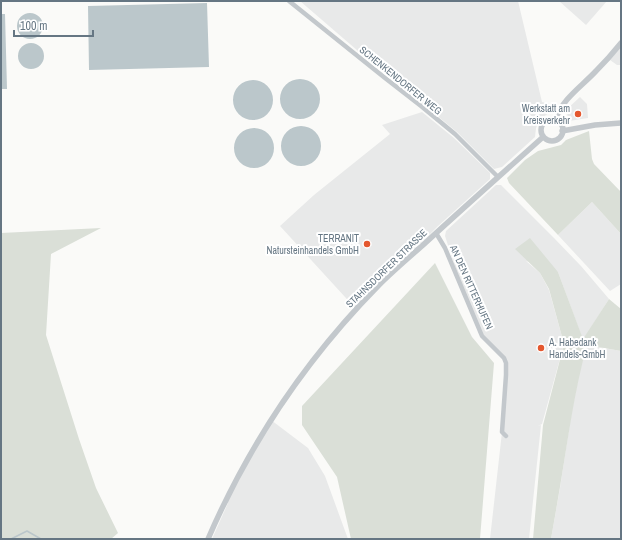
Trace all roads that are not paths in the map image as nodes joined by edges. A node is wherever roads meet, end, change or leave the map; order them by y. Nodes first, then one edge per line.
1 (289, 1) edge
2 (621, 43) edge
3 (555, 120) junction
4 (621, 123) edge
5 (562, 131) junction
6 (543, 137) junction
7 (498, 177) junction
8 (436, 233) junction
9 (506, 436) dead end
10 (208, 539) edge

1 - 7 street, SCHENKENDORFER WEG
2 - 3 street
3 - 5 street
3 - 6 street
4 - 5 street
5 - 6 street
6 - 7 street, STAHNSDORFER STRASSE
7 - 8 street, STAHNSDORFER STRASSE
8 - 9 street, AN DEN RITTERHUFEN
8 - 10 street, STAHNSDORFER STRASSE

